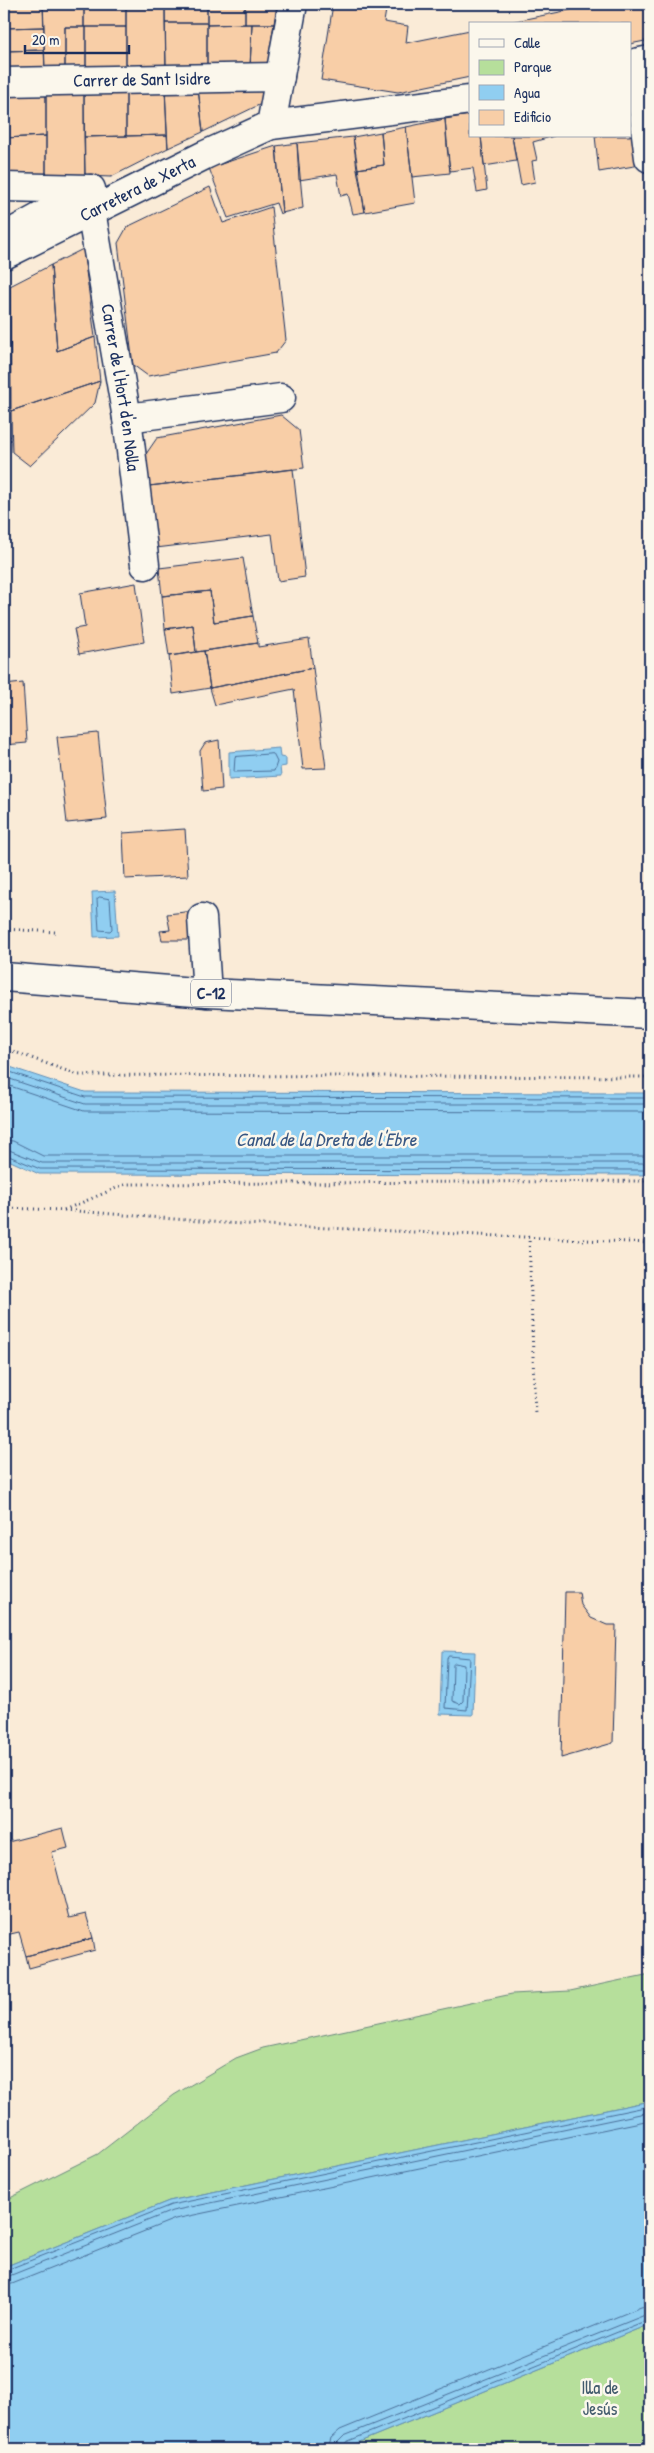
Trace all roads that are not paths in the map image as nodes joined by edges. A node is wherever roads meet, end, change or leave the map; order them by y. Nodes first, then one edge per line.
1 (293, 4) edge
2 (639, 62) edge
3 (280, 77) junction
4 (4, 82) edge
5 (469, 100) edge
6 (271, 125) junction
7 (649, 158) dead end
8 (4, 187) edge
9 (91, 211) junction
10 (4, 238) edge
11 (4, 255) edge
12 (281, 398) dead end
13 (127, 418) junction
14 (145, 565) dead end
15 (202, 918) dead end
16 (4, 977) edge
17 (207, 993) junction
18 (650, 1014) edge

1 - 3 street
2 - 7 street
3 - 4 street, Carrer de Sant Isidre
3 - 6 street
5 - 6 street, Carretera de Xerta
6 - 9 street, Carretera de Xerta
8 - 10 street
9 - 11 street, Carretera de Xerta
9 - 13 street, Carrer de l'Hort d'en Nolla
12 - 13 street
13 - 14 street, Carrer de l'Hort d'en Nolla
15 - 17 street
16 - 17 street, C-12
17 - 18 street, C-12

